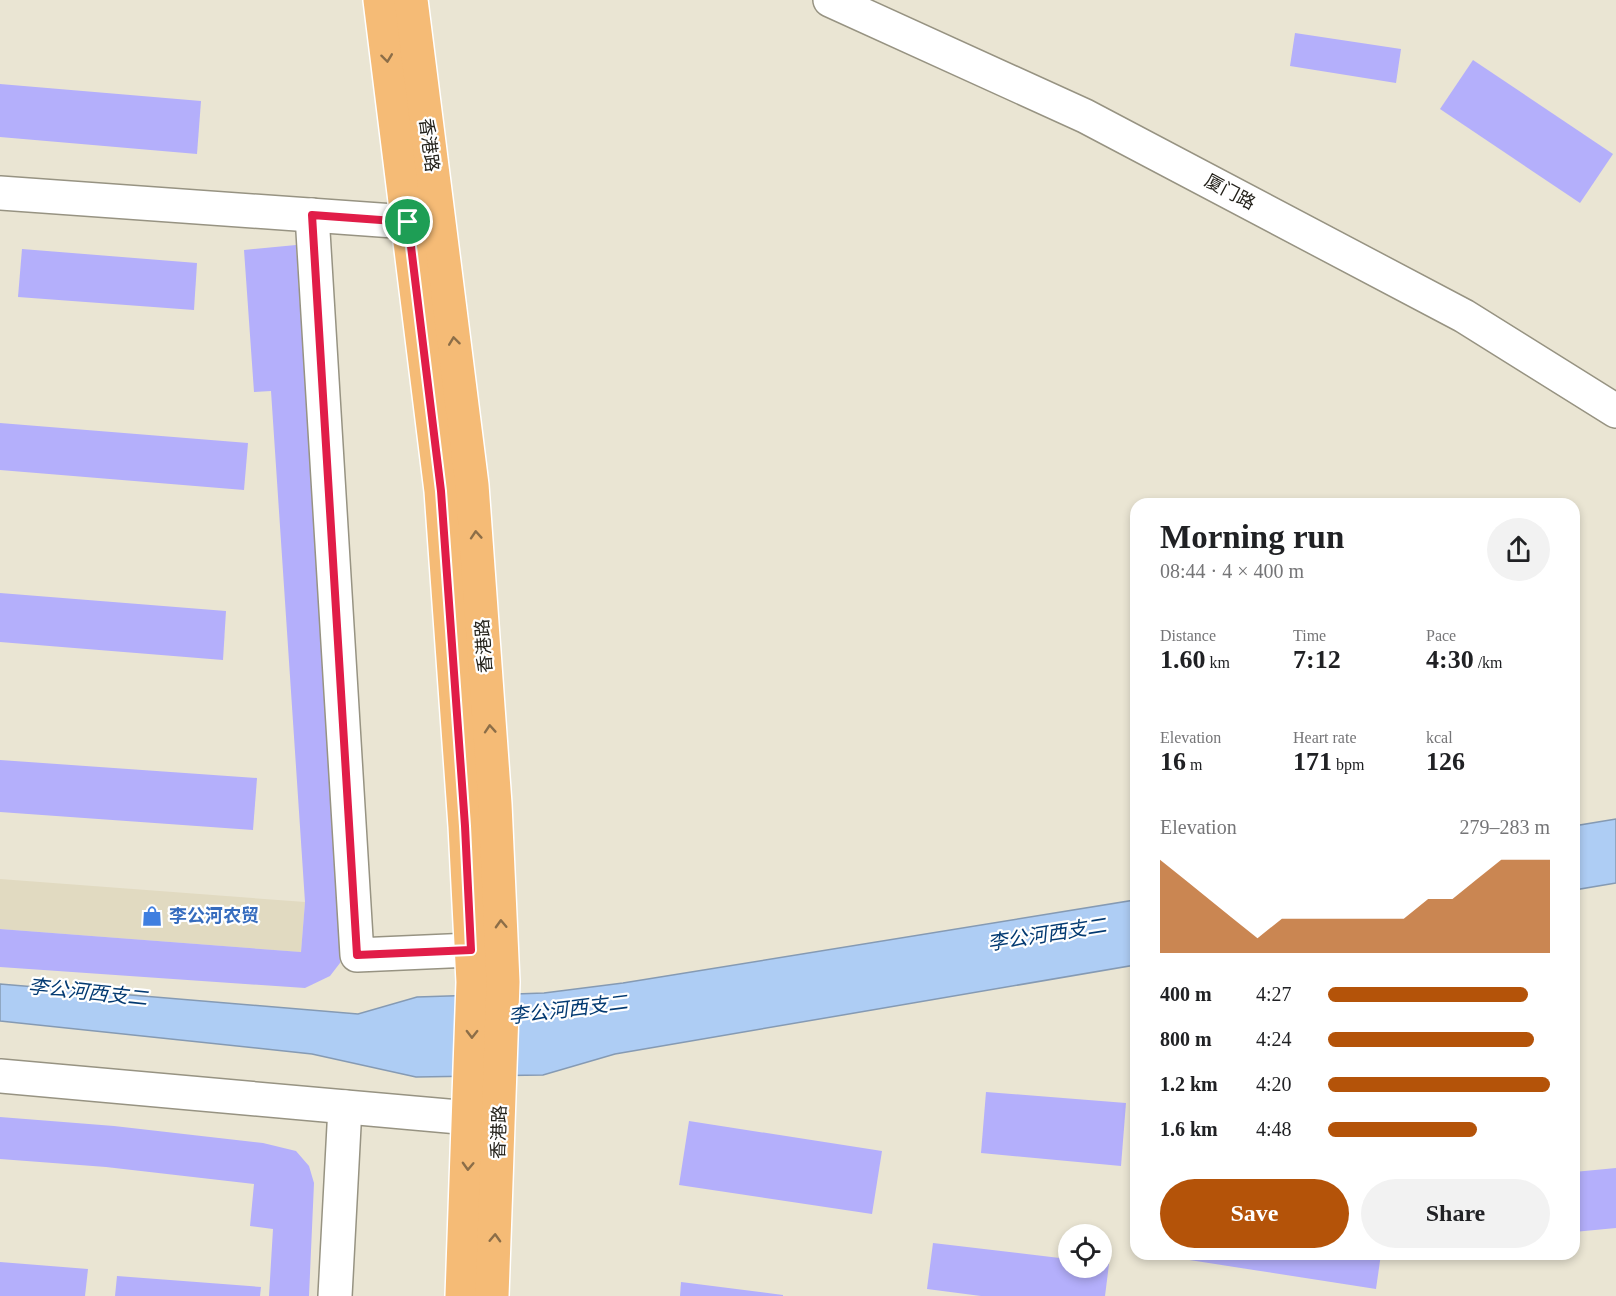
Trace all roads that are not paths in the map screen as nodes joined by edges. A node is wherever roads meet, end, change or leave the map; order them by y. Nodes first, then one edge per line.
1 (380, 0) edge
2 (411, 0) edge
3 (830, 0) edge
4 (0, 194) edge
5 (312, 215) junction
6 (408, 222) junction
7 (1616, 411) edge
8 (482, 971) junction
9 (0, 1076) edge
10 (480, 1098) junction
11 (345, 1107) junction
12 (335, 1296) edge
13 (462, 1296) edge
14 (492, 1296) edge

1 -> 6 main road, 香港路
8 -> 2 main road, 香港路
3 - 7 street, 厦门路
4 - 5 street
5 - 6 street
5 - 8 street
6 - 8 main road, 香港路
8 - 10 main road, 香港路
9 - 11 street
10 - 11 street
10 -> 13 main road, 香港路
14 -> 10 main road, 香港路
11 - 12 street

